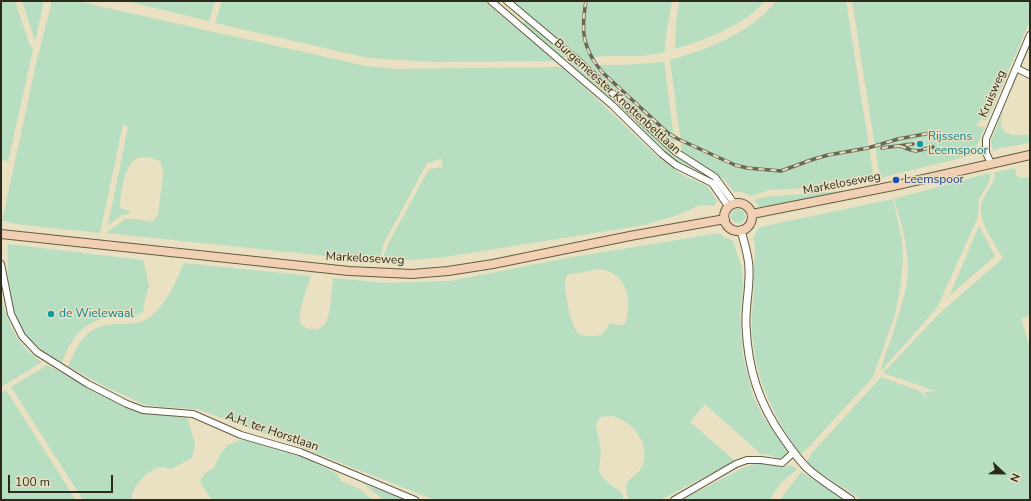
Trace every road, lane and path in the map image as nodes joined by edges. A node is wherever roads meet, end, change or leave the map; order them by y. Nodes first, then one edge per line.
1 (492, 1) edge
2 (507, 1) edge
3 (1030, 35) edge
4 (1016, 68) junction
5 (1030, 75) edge
6 (1030, 155) edge
7 (990, 163) junction
8 (731, 205) junction
9 (752, 214) junction
10 (724, 219) junction
11 (741, 230) junction
12 (1, 234) edge
13 (1, 264) edge
14 (793, 453) junction
15 (414, 500) edge
16 (674, 500) edge
17 (851, 500) edge

1 - 8 street, Burgemeester Knottenbeltlaan
2 - 8 street, Burgemeester Knottenbeltlaan
3 - 4 street, Kruisweg
4 - 5 street
4 - 7 street, Kruisweg
6 - 7 main road, Markeloseweg
7 - 9 main road, Markeloseweg
8 - 9 main road
8 - 10 main road
9 - 11 main road
10 - 11 main road
10 - 12 main road, Markeloseweg
11 - 14 street
13 - 15 street, A.H. ter Horstlaan
14 - 16 street
14 - 17 street

